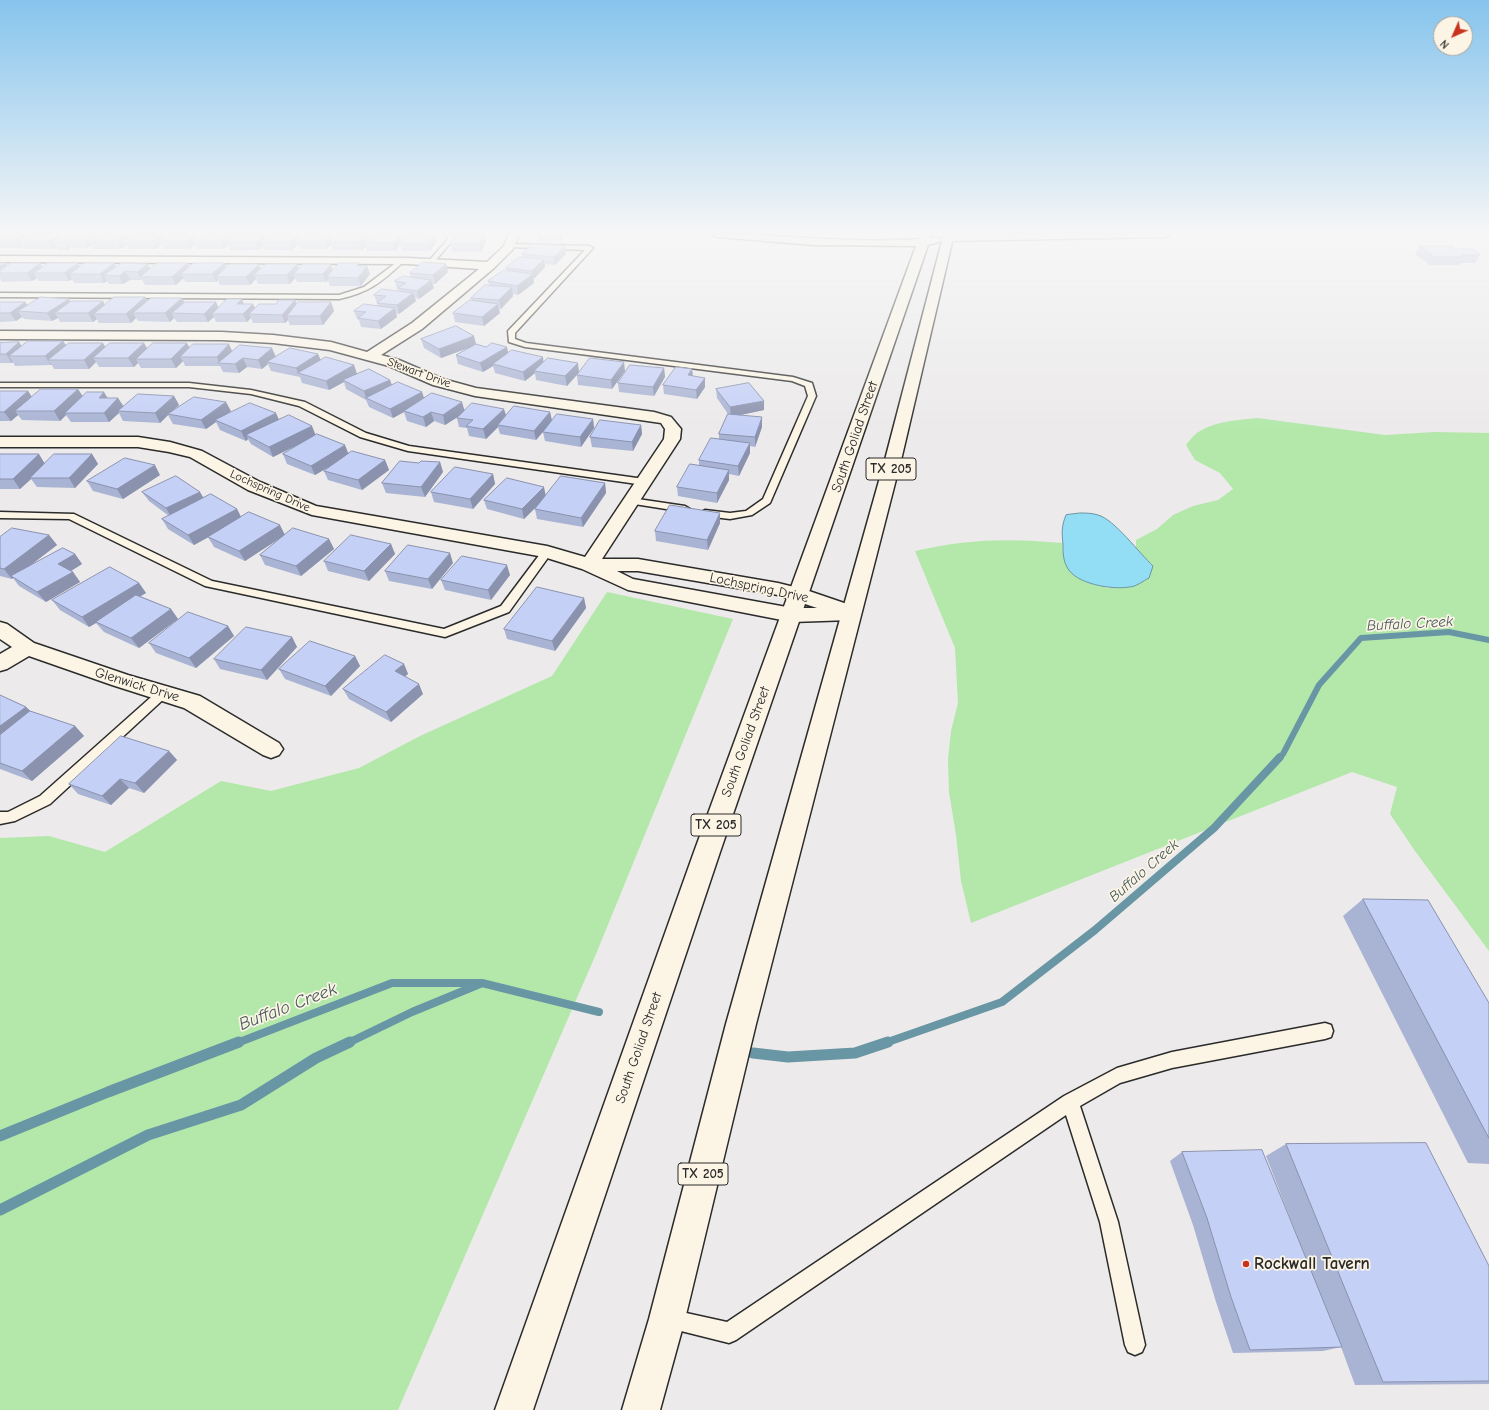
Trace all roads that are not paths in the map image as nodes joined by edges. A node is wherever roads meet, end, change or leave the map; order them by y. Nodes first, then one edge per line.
1 (449, 300) edge
2 (541, 300) edge
3 (913, 300) edge
4 (925, 300) edge
5 (0, 335) edge
6 (370, 356) junction
7 (0, 385) edge
8 (0, 442) edge
9 (644, 482) junction
10 (631, 501) junction
11 (0, 515) edge
12 (547, 552) junction
13 (589, 565) junction
14 (795, 604) junction
15 (851, 613) junction
16 (0, 629) edge
17 (27, 648) junction
18 (0, 664) edge
19 (162, 693) junction
20 (271, 749) dead end
21 (0, 818) edge
22 (1324, 1031) dead end
23 (1070, 1102) junction
24 (667, 1318) junction
25 (1136, 1345) dead end
26 (514, 1410) edge
27 (641, 1410) edge

1 - 6 street
2 - 10 lane
3 - 14 street, South Goliad Street / TX 205
4 - 15 street, TX 205
5 - 6 street, Stewart Drive
6 - 9 street, Stewart Drive
7 - 9 lane
8 - 12 street, Lochspring Drive
9 - 10 street, Stewart Drive
10 - 13 street, Stewart Drive
11 - 12 lane
12 - 13 street, Lochspring Drive
13 - 14 street, Lochspring Drive
14 - 15 street, Lochspring Drive
14 - 26 street, South Goliad Street / TX 205
15 - 24 street, TX 205
16 - 17 street, Glenwick Drive
17 - 18 street
17 - 19 street, Glenwick Drive
19 - 20 street, Glenwick Drive
19 - 21 lane
22 - 23 lane
23 - 24 lane
23 - 25 lane
24 - 27 street, TX 205

